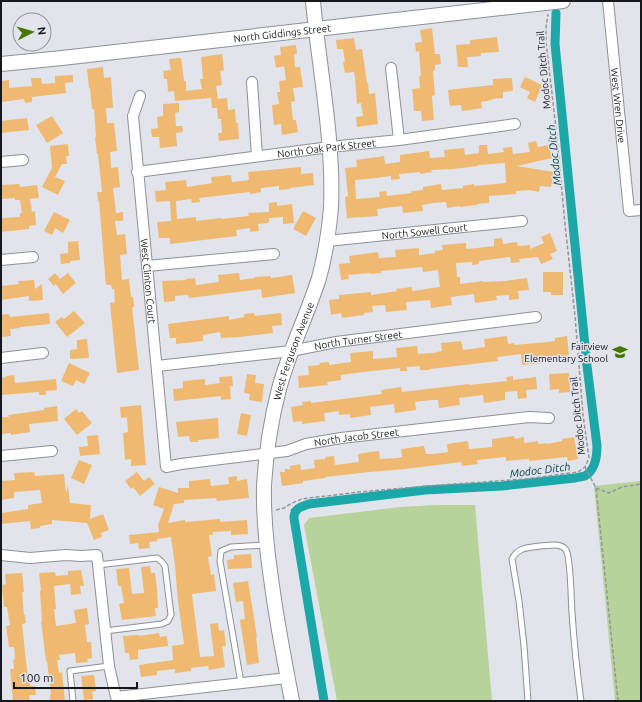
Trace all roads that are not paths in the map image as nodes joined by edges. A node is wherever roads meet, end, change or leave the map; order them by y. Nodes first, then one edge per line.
1 (313, 1) edge
2 (563, 1) edge
3 (608, 1) edge
4 (476, 6) edge
5 (315, 29) junction
6 (1, 64) edge
7 (391, 68) dead end
8 (252, 82) dead end
9 (140, 96) dead end
10 (515, 124) dead end
11 (399, 140) junction
12 (330, 147) junction
13 (257, 156) junction
14 (23, 160) dead end
15 (1, 162) edge
16 (137, 172) junction
17 (641, 210) edge
18 (522, 221) dead end
19 (327, 241) junction
20 (274, 254) dead end
21 (33, 257) dead end
22 (1, 260) edge
23 (147, 266) junction
24 (536, 317) dead end
25 (291, 351) junction
26 (43, 353) dead end
27 (1, 358) edge
28 (157, 366) junction
29 (549, 418) dead end
30 (52, 451) dead end
31 (267, 454) junction
32 (1, 456) edge
33 (166, 467) joint
34 (266, 545) junction
35 (1, 555) edge
36 (98, 565) junction
37 (105, 631) junction
38 (109, 666) junction
39 (287, 678) junction
40 (241, 683) junction
41 (116, 699) edge
42 (73, 701) edge
43 (292, 701) edge
44 (528, 701) edge
45 (581, 701) edge

1 - 5 street, West Ferguson Avenue
2 - 4 street, North Giddings Street
3 - 17 street, West Wren Drive
4 - 5 street, North Giddings Street
5 - 6 street, North Giddings Street
5 - 12 street, West Ferguson Avenue
7 - 11 street
8 - 13 street
9 - 16 street, West Clinton Court
10 - 11 street, North Oak Park Street
11 - 12 street, North Oak Park Street
12 - 13 street, North Oak Park Street
12 - 19 street, West Ferguson Avenue
13 - 16 street, North Oak Park Street
14 - 15 street
16 - 23 street, West Clinton Court
18 - 19 street, North Sowell Court
19 - 25 street, West Ferguson Avenue
20 - 23 street
21 - 22 street
23 - 28 street, West Clinton Court
24 - 25 street, North Turner Street
25 - 28 street, North Turner Street
25 - 31 street, West Ferguson Avenue
26 - 27 street
28 - 33 street, West Clinton Court
29 - 31 street, North Jacob Street
30 - 32 street
31 - 33 street, North Jacob Street
31 - 34 street, West Ferguson Avenue
34 - 39 street, West Ferguson Avenue
34 - 40 lane
35 - 36 street
36 - 37 street
36 - 37 lane
37 - 38 street
38 - 41 street
38 - 42 lane
39 - 40 street
39 - 43 street, West Ferguson Avenue
40 - 41 street
44 - 45 lane

